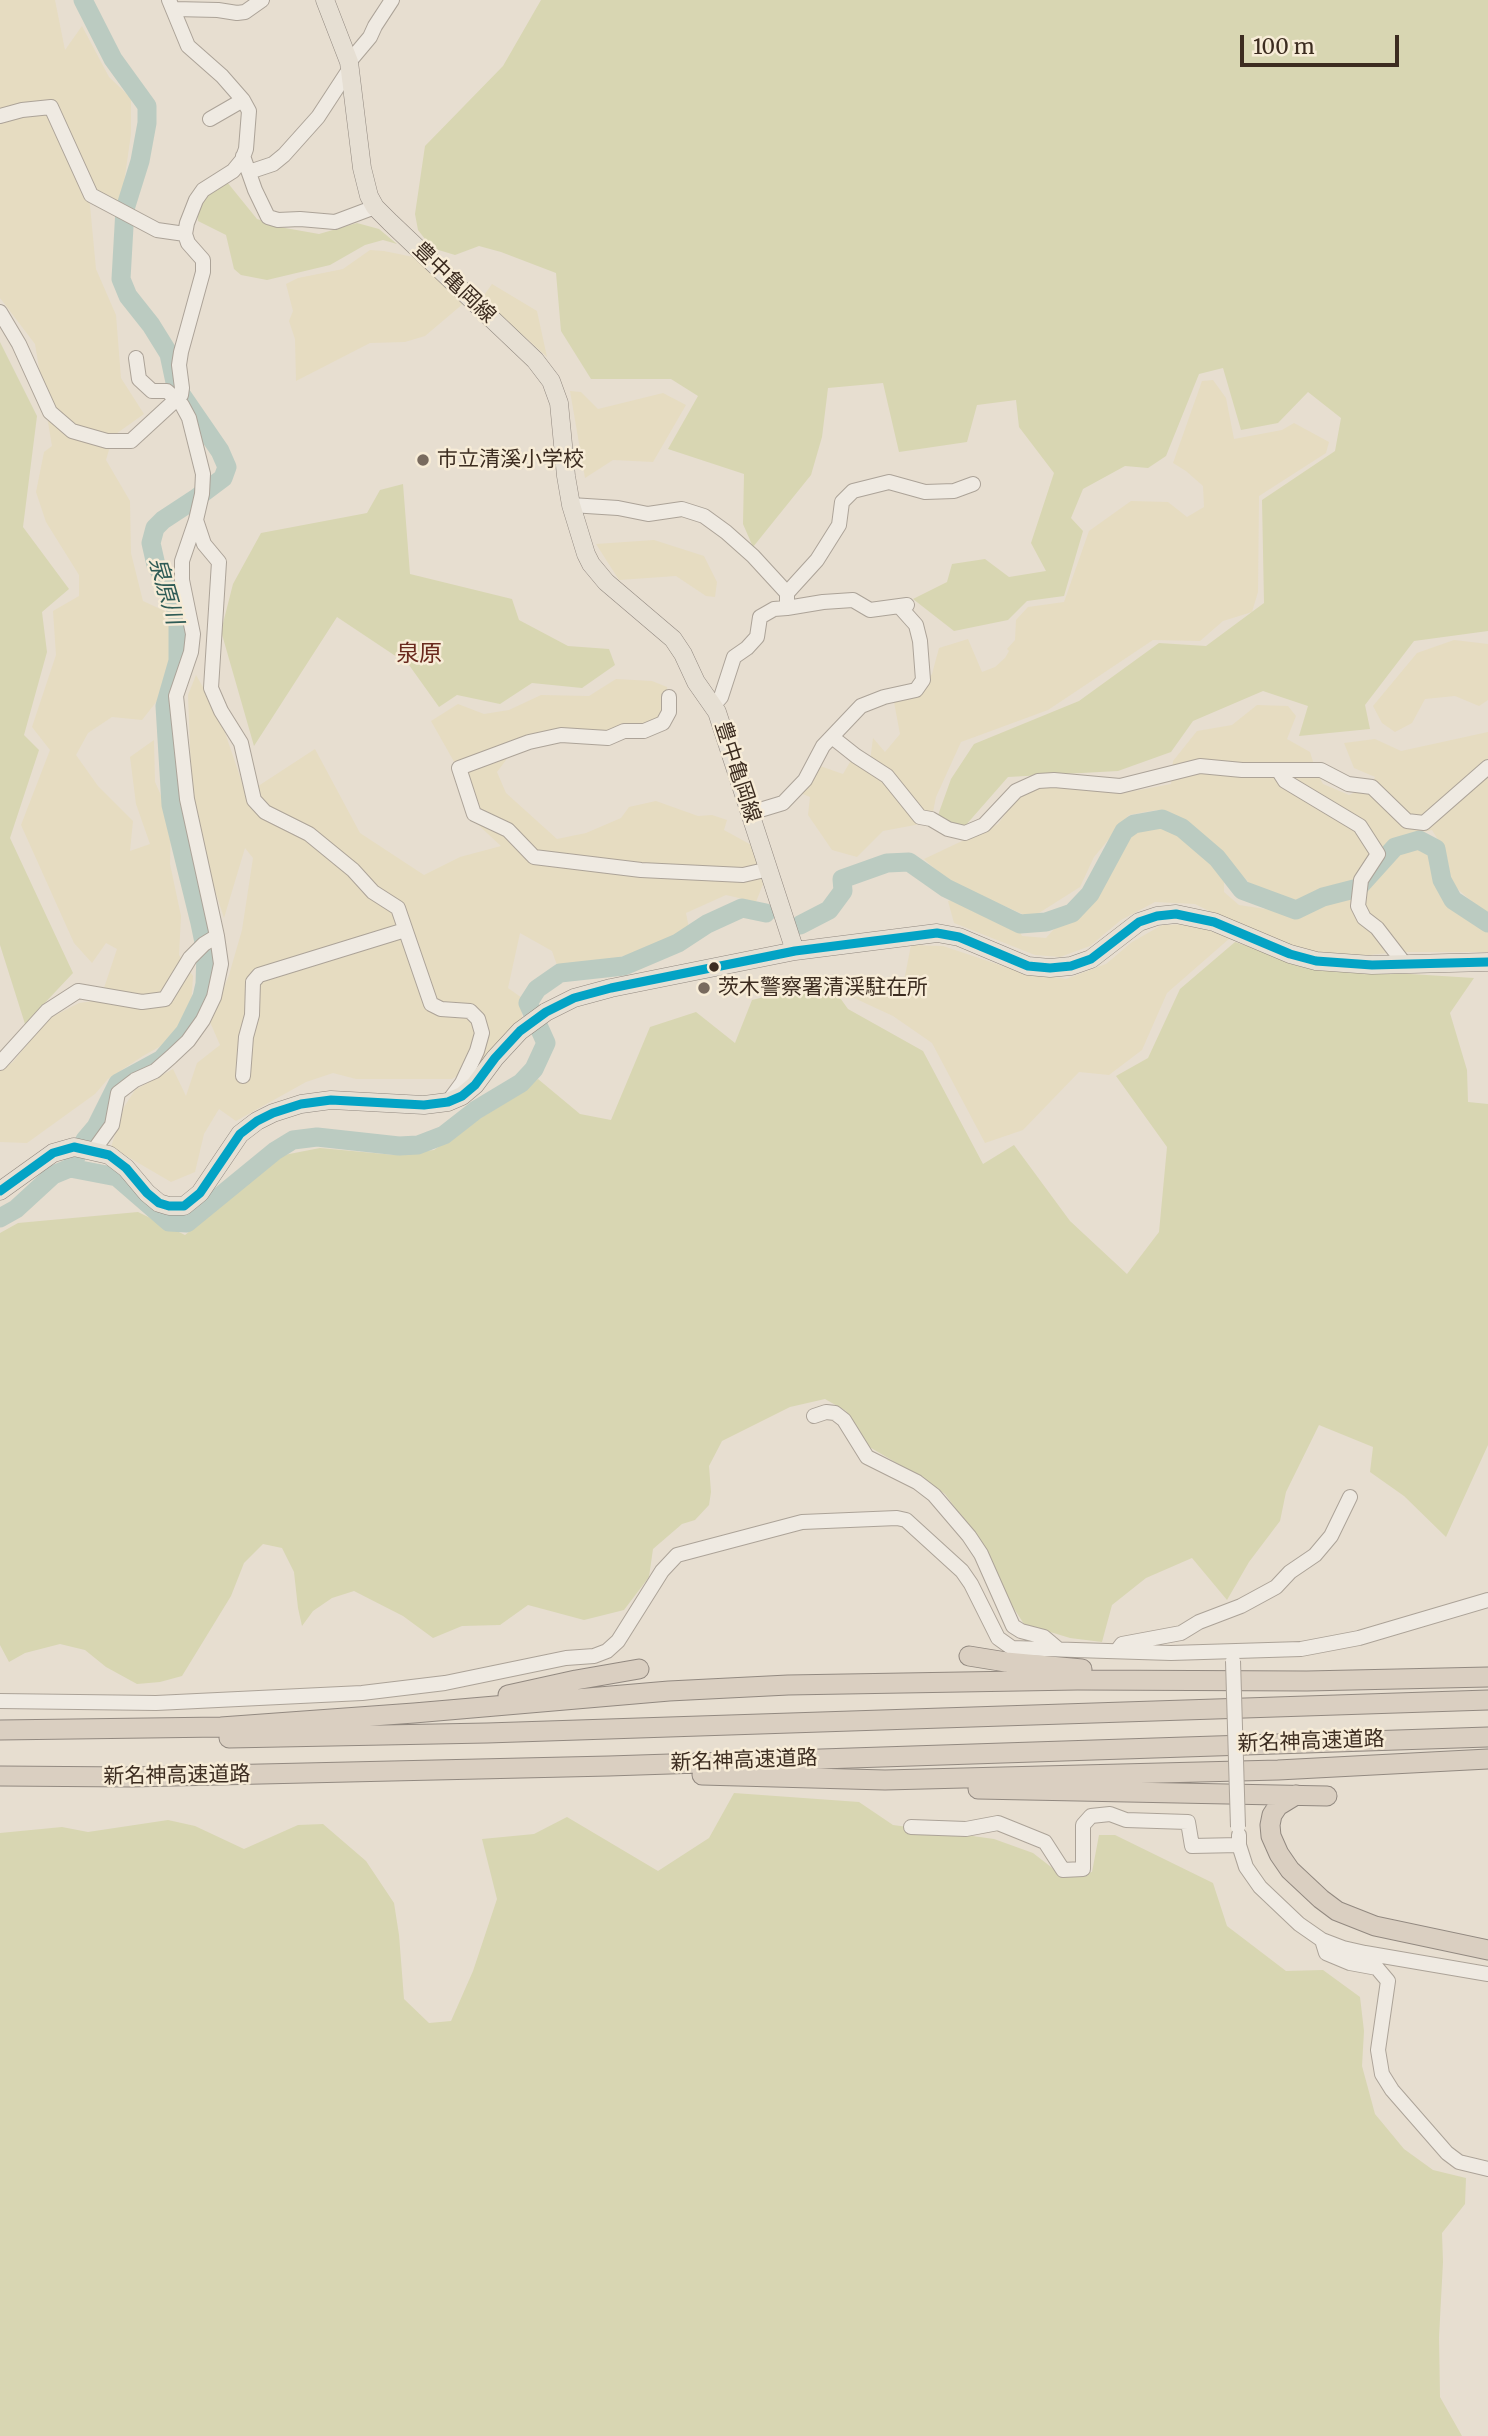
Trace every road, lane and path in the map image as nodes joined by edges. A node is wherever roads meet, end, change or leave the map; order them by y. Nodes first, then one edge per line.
1 (262, 0) edge
2 (325, 0) edge
3 (392, 0) edge
4 (171, 3) edge
5 (349, 65) junction
6 (243, 100) junction
7 (0, 116) edge
8 (210, 119) dead end
9 (243, 156) junction
10 (249, 172) junction
11 (375, 207) junction
12 (186, 234) junction
13 (0, 312) edge
14 (136, 358) dead end
15 (176, 400) junction
16 (973, 484) dead end
17 (571, 505) junction
18 (197, 520) junction
19 (787, 601) junction
20 (669, 696) dead end
21 (713, 706) junction
22 (832, 737) junction
23 (1488, 767) edge
24 (1278, 770) junction
25 (750, 813) junction
26 (769, 869) junction
27 (405, 930) junction
28 (217, 936) junction
29 (795, 951) junction
30 (1488, 962) edge
31 (1404, 963) junction
32 (0, 1063) edge
33 (243, 1076) dead end
34 (448, 1102) junction
35 (85, 1149) junction
36 (0, 1191) edge
37 (814, 1416) dead end
38 (1350, 1497) dead end
39 (1488, 1600) edge
40 (1057, 1648) junction
41 (1116, 1652) junction
42 (969, 1656) dead end
43 (1233, 1656) junction
44 (639, 1670) dead end
45 (1488, 1671) edge
46 (1488, 1676) edge
47 (1439, 1677) junction
48 (1189, 1680) junction
49 (1488, 1700) edge
50 (0, 1701) edge
51 (414, 1713) junction
52 (0, 1733) edge
53 (1488, 1737) edge
54 (1488, 1759) edge
55 (609, 1766) junction
56 (0, 1776) edge
57 (885, 1780) junction
58 (1296, 1796) junction
59 (1327, 1796) dead end
60 (911, 1827) dead end
61 (1239, 1845) junction
62 (1322, 1940) junction
63 (1488, 1950) edge
64 (1488, 1974) edge
65 (1488, 2169) edge

1 - 4 street
2 - 5 main road, 豊中亀岡線
3 - 5 street
4 - 6 street
5 - 10 street
5 - 11 main road, 豊中亀岡線
6 - 8 street
6 - 9 street
7 - 12 street
9 - 10 street
9 - 12 street
10 - 11 street
11 - 17 main road, 豊中亀岡線
12 - 15 street
13 - 15 street
14 - 15 street
15 - 18 street
16 - 19 street
17 - 19 street
17 - 21 main road, 豊中亀岡線
18 - 27 street
18 - 28 street
19 - 21 street
19 - 22 street
20 - 26 street
21 - 25 main road, 豊中亀岡線
22 - 24 street
22 - 25 street
23 - 24 street
24 - 31 street
25 - 26 main road, 豊中亀岡線
26 - 29 main road, 豊中亀岡線
27 - 33 street
27 - 34 street
28 - 32 street
28 - 35 street
29 - 31 main road
29 - 34 main road
30 - 31 main road
34 - 35 main road
35 - 36 main road
37 - 40 street
38 - 41 street
39 - 43 street
40 - 41 street
40 - 50 street
41 - 43 street
42 - 48 highway
43 - 61 street, bridge
44 - 51 highway
45 - 47 highway
46 - 47 highway
47 - 48 highway
48 - 51 highway
49 - 52 highway, 新名神高速道路
51 - 52 highway
53 - 55 highway, 新名神高速道路
54 - 57 highway
55 - 56 highway, 新名神高速道路
55 - 57 highway
57 - 58 highway
58 - 59 highway
58 - 63 highway
60 - 61 street
61 - 62 street
62 - 64 street
62 - 65 street

